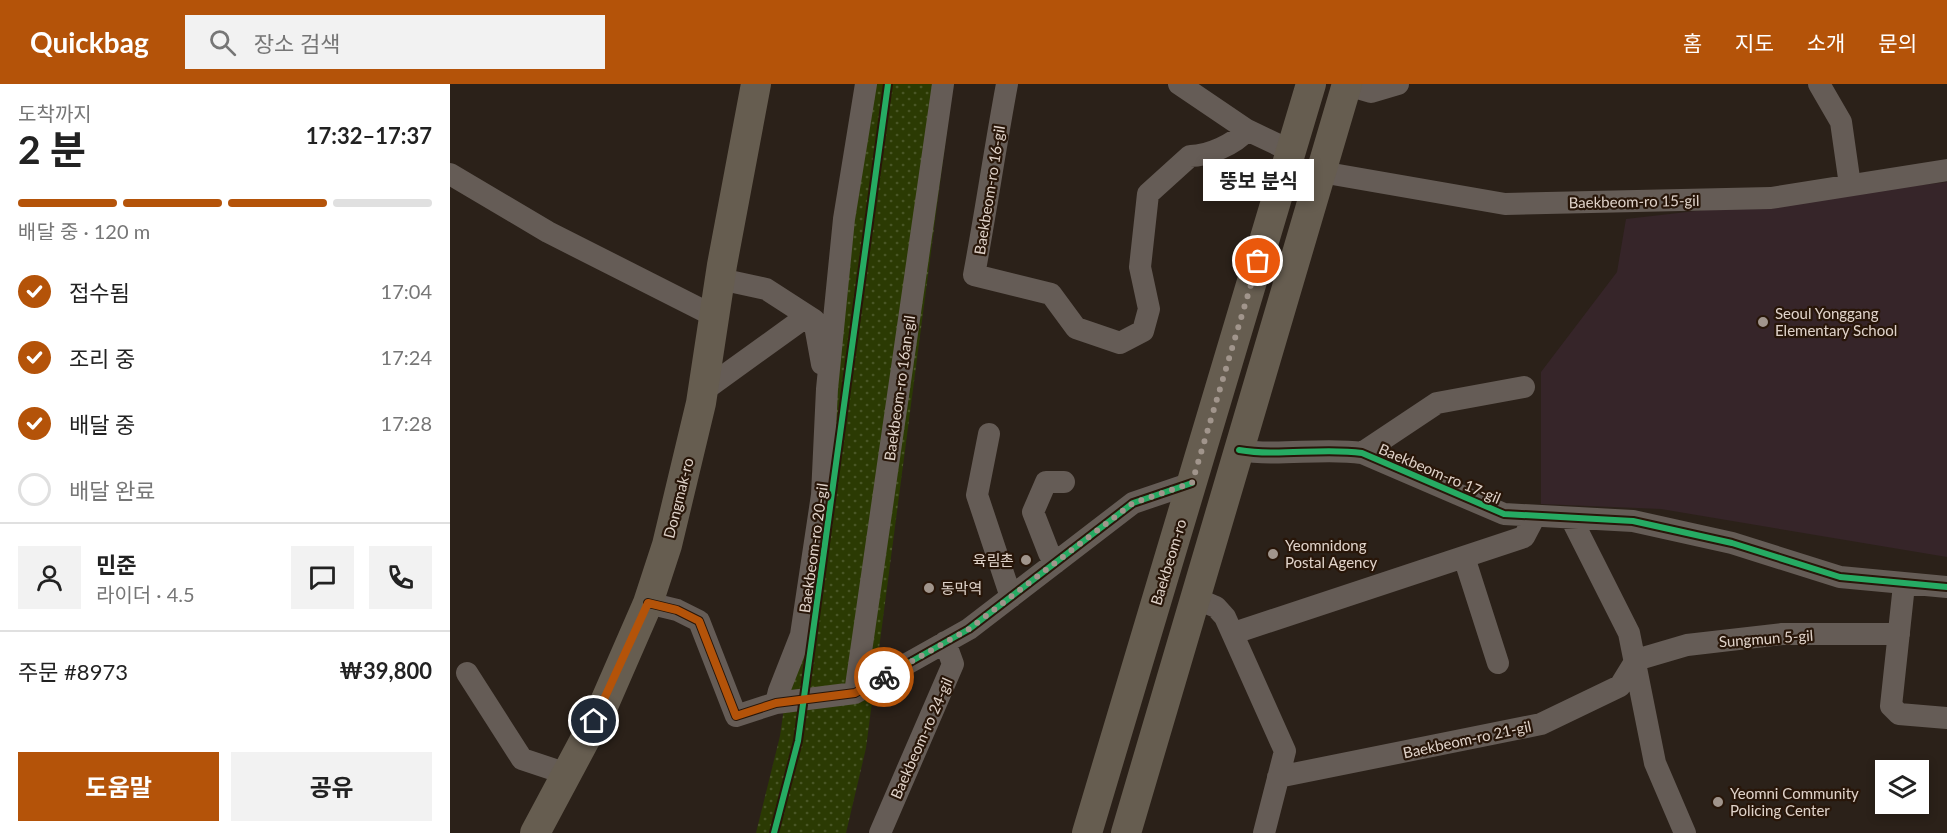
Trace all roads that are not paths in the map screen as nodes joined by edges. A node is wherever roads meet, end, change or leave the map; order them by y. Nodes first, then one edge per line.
1 (756, 84) edge
2 (866, 84) edge
3 (943, 84) edge
4 (1007, 84) edge
5 (1179, 84) edge
6 (1311, 84) edge
7 (1347, 84) edge
8 (1398, 84) edge
9 (1819, 84) edge
10 (1247, 130) junction
11 (1291, 151) junction
12 (1947, 170) edge
13 (1321, 172) junction
14 (450, 174) edge
15 (1850, 185) junction
16 (720, 279) junction
17 (714, 316) junction
18 (807, 316) junction
19 (1524, 387) dead end
20 (827, 389) junction
21 (703, 391) junction
22 (989, 434) dead end
23 (1239, 450) junction
24 (1362, 453) junction
25 (1064, 482) dead end
26 (1192, 483) junction
27 (1535, 516) junction
28 (1571, 518) junction
29 (1464, 557) junction
30 (1055, 563) junction
31 (1904, 585) junction
32 (1947, 587) edge
33 (1011, 597) junction
34 (1195, 598) junction
35 (648, 603) junction
36 (1234, 633) junction
37 (1899, 634) junction
38 (945, 642) junction
39 (1636, 660) junction
40 (1498, 663) dead end
41 (467, 673) dead end
42 (855, 693) junction
43 (776, 703) junction
44 (1947, 718) edge
45 (567, 774) junction
46 (1278, 777) junction
47 (535, 833) edge
48 (880, 833) edge
49 (1087, 833) edge
50 (1126, 833) edge
51 (1264, 833) edge
52 (1685, 833) edge

1 - 16 main road, Dongmak-ro
2 - 20 street
3 - 42 street, Baekbeom-ro 16an-gil
4 - 10 street, Baekbeom-ro 16-gil
5 - 10 street
6 - 11 main road, Baekbeom-ro
7 - 8 street
7 - 13 main road
9 - 15 street
10 - 11 street
11 - 26 main road, Baekbeom-ro
12 - 15 street, Baekbeom-ro 15-gil
13 - 15 street, Baekbeom-ro 15-gil
13 - 23 main road
14 - 17 street
16 - 17 main road, Dongmak-ro
16 - 18 street
17 - 21 main road, Dongmak-ro
18 - 20 street
18 - 21 street
19 - 24 street, Baekbeom-ro 17-gil
20 - 43 street, Baekbeom-ro 20-gil
21 - 35 main road, Dongmak-ro
22 - 33 street
23 - 24 street, Baekbeom-ro 17-gil
23 - 34 main road
24 - 27 street, Baekbeom-ro 17-gil
25 - 30 street
26 - 30 street
26 - 49 main road, Baekbeom-ro
27 - 28 street, Baekbeom-ro 17-gil
27 - 29 street
28 - 31 street, Baekbeom-ro 17-gil
28 - 39 street
29 - 36 street
29 - 40 street
30 - 33 street
31 - 32 street, Baekbeom-ro 17-gil
31 - 37 street
33 - 38 street
34 - 36 street
34 - 50 main road
35 - 43 street
35 - 45 main road, Dongmak-ro
36 - 46 street
37 - 39 street, Sungmun 5-gil
37 - 44 street
38 - 42 street
38 - 48 street, Baekbeom-ro 24-gil
39 - 46 street, Baekbeom-ro 21-gil
39 - 52 street
41 - 45 street
42 - 43 street
45 - 47 main road, Dongmak-ro
46 - 51 street

